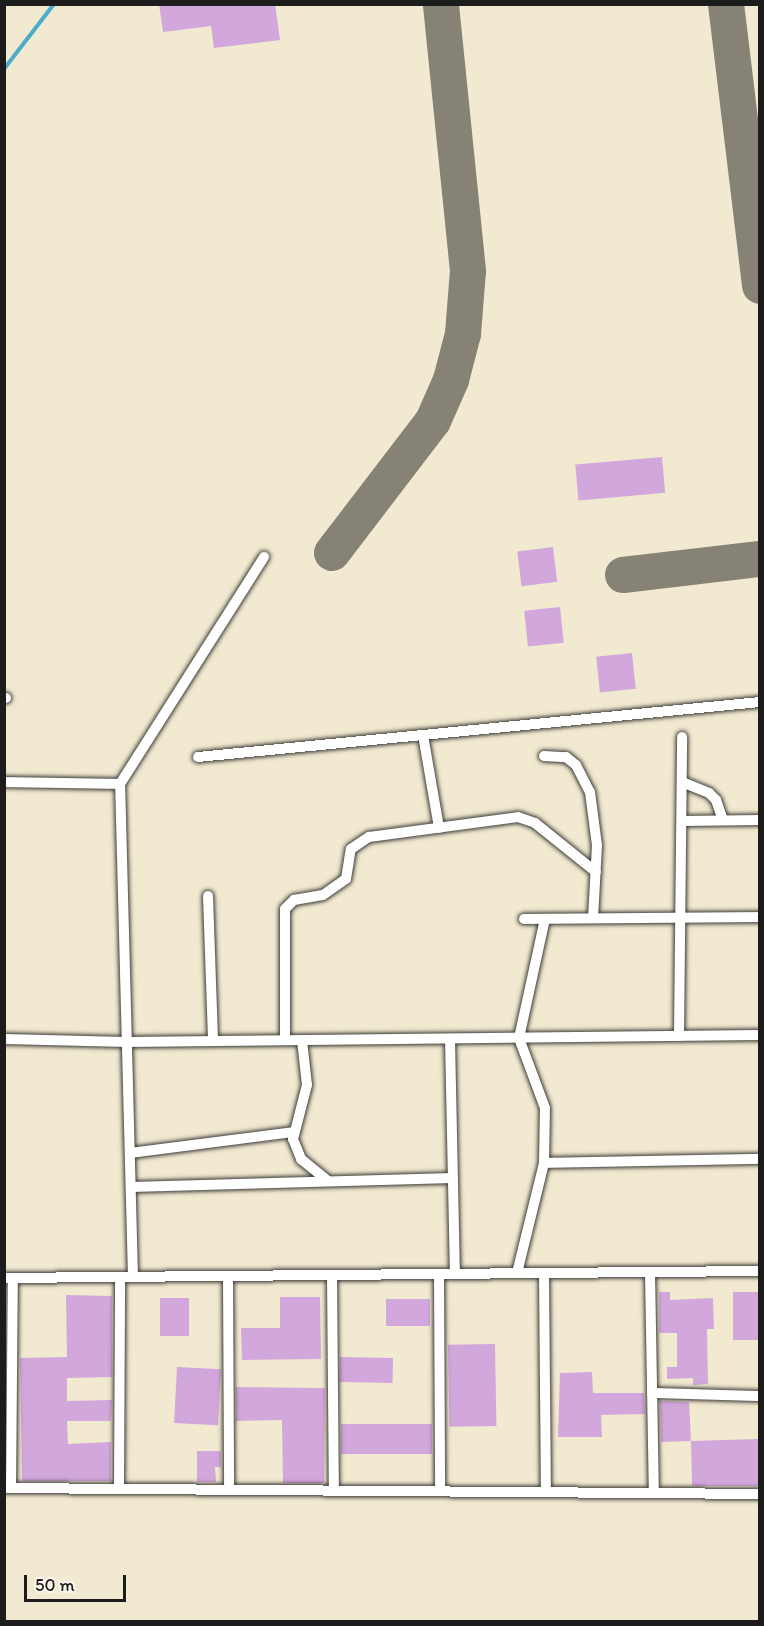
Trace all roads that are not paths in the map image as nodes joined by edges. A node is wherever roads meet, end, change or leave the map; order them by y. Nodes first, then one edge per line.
1 (264, 557) dead end
2 (759, 702) edge
3 (423, 735) junction
4 (682, 737) dead end
5 (544, 756) dead end
6 (198, 757) dead end
7 (4, 782) edge
8 (682, 782) junction
9 (120, 784) junction
10 (723, 820) junction
11 (759, 820) edge
12 (682, 821) junction
13 (439, 828) junction
14 (596, 872) junction
15 (208, 896) dead end
16 (759, 917) edge
17 (593, 918) junction
18 (681, 918) junction
19 (524, 919) dead end
20 (545, 919) junction
21 (759, 1035) edge
22 (679, 1036) junction
23 (519, 1038) junction
24 (4, 1039) edge
25 (450, 1039) junction
26 (285, 1040) junction
27 (302, 1040) junction
28 (213, 1041) junction
29 (127, 1042) junction
30 (293, 1132) junction
31 (130, 1153) junction
32 (759, 1159) edge
33 (544, 1163) junction
34 (453, 1178) junction
35 (328, 1181) junction
36 (131, 1187) junction
37 (759, 1271) edge
38 (650, 1272) junction
39 (544, 1273) junction
40 (439, 1274) junction
41 (455, 1274) junction
42 (517, 1274) junction
43 (332, 1275) junction
44 (228, 1276) junction
45 (120, 1277) junction
46 (133, 1277) junction
47 (9, 1278) edge
48 (652, 1393) junction
49 (759, 1396) edge
50 (8, 1488) edge
51 (119, 1489) junction
52 (230, 1490) junction
53 (334, 1490) junction
54 (440, 1491) junction
55 (546, 1492) junction
56 (654, 1493) junction
57 (759, 1494) edge

1 - 9 street
2 - 3 street
3 - 6 street
3 - 13 street
4 - 8 street
5 - 14 street
7 - 9 street
8 - 10 street
8 - 12 street
9 - 29 street
10 - 11 street
10 - 12 street
12 - 18 street
13 - 14 street
13 - 26 street
14 - 17 street
15 - 28 street
16 - 18 street
17 - 18 street
17 - 20 street
18 - 22 street
19 - 20 street
20 - 23 street
21 - 22 street
22 - 23 street
23 - 25 street
23 - 33 street
24 - 29 street
25 - 27 street
25 - 34 street
26 - 27 street
26 - 28 street
27 - 30 street
28 - 29 street
29 - 31 street
30 - 31 street
30 - 35 street
31 - 36 street
32 - 33 street
33 - 42 street
34 - 35 street
34 - 41 street
35 - 36 street
36 - 46 street
37 - 38 street
38 - 39 street
38 - 48 street
39 - 42 street
39 - 55 street
40 - 41 street
40 - 43 street
40 - 54 street
41 - 42 street
43 - 44 street
43 - 53 street
44 - 46 street
44 - 52 street
45 - 46 street
45 - 47 street
45 - 51 street
47 - 50 street
48 - 49 street
48 - 56 street
50 - 51 street
51 - 52 street
52 - 53 street
53 - 54 street
54 - 55 street
55 - 56 street
56 - 57 street

